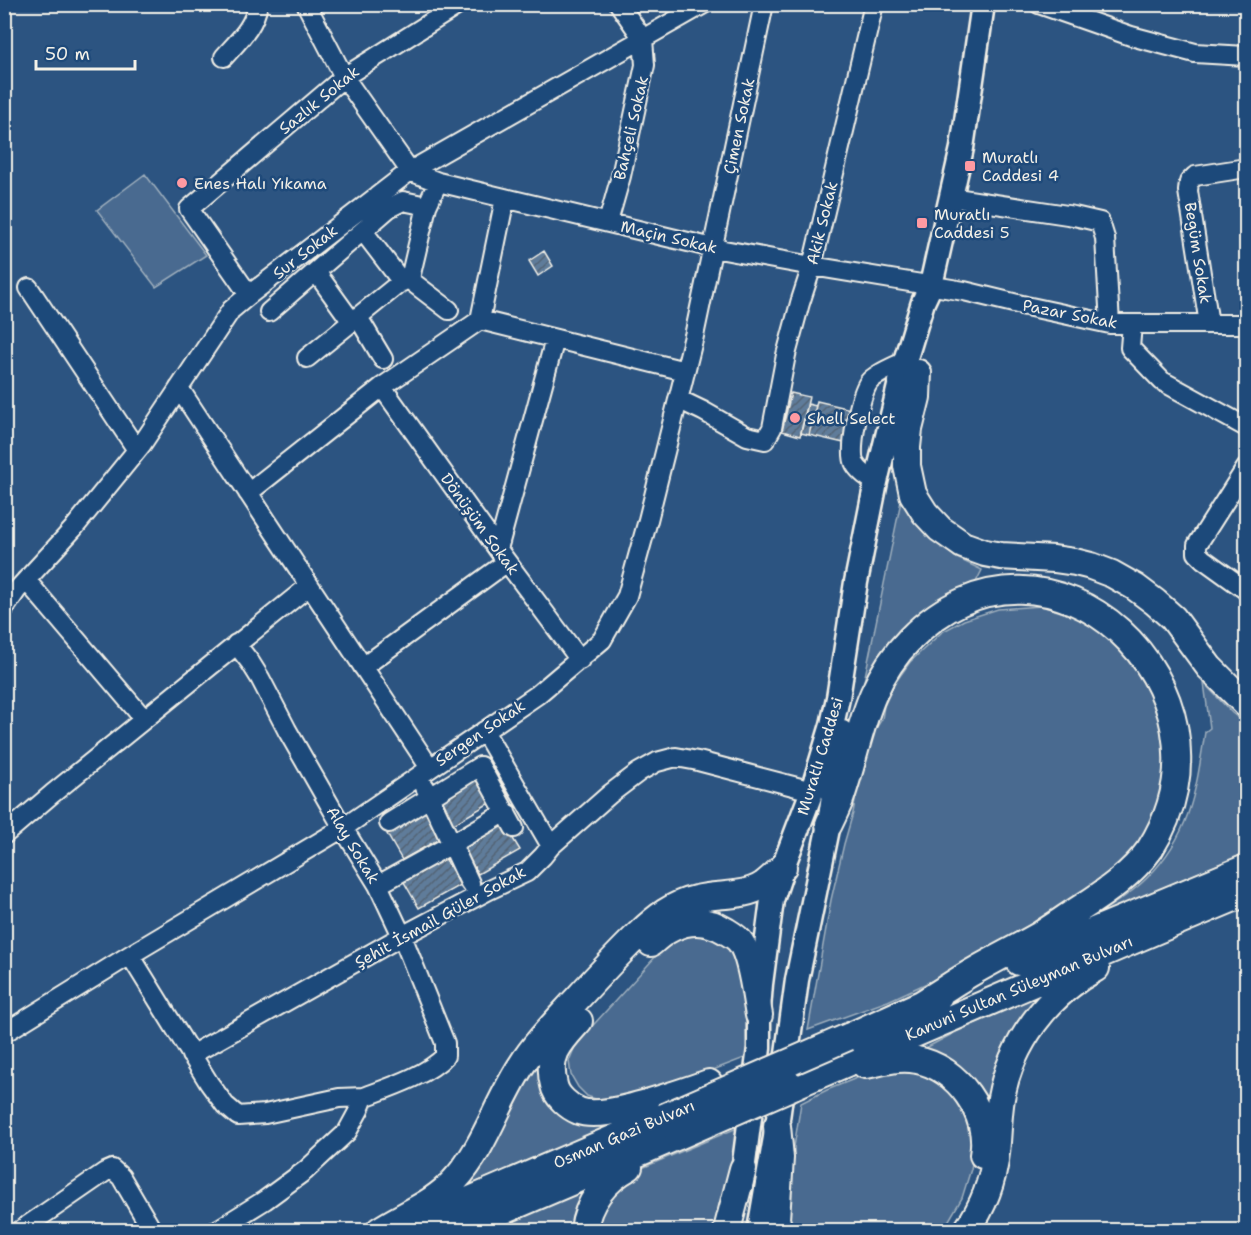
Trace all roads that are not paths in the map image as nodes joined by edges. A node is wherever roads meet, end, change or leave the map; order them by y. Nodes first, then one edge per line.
1 (258, 4) edge
2 (306, 4) edge
3 (460, 4) edge
4 (619, 4) edge
5 (704, 4) edge
6 (764, 4) edge
7 (874, 4) edge
8 (983, 4) edge
9 (1039, 4) edge
10 (643, 39) junction
11 (1246, 56) edge
12 (224, 57) dead end
13 (344, 77) junction
14 (1246, 168) edge
15 (410, 171) junction
16 (438, 182) junction
17 (950, 197) junction
18 (505, 198) junction
19 (427, 206) junction
20 (608, 222) junction
21 (363, 231) junction
22 (713, 248) junction
23 (812, 266) junction
24 (316, 272) junction
25 (404, 280) junction
26 (931, 285) junction
27 (29, 288) dead end
28 (249, 295) junction
29 (449, 310) dead end
30 (269, 312) dead end
31 (355, 320) junction
32 (480, 320) junction
33 (1110, 324) junction
34 (1132, 324) junction
35 (1209, 324) junction
36 (1246, 324) edge
37 (555, 339) junction
38 (308, 358) dead end
39 (383, 359) dead end
40 (911, 367) junction
41 (685, 371) junction
42 (382, 387) junction
43 (179, 388) junction
44 (678, 399) junction
45 (1246, 427) edge
46 (137, 450) junction
47 (1244, 478) edge
48 (876, 482) junction
49 (248, 493) junction
50 (503, 555) junction
51 (26, 580) junction
52 (309, 586) junction
53 (1246, 590) edge
54 (4, 609) edge
55 (236, 644) junction
56 (580, 660) junction
57 (363, 667) junction
58 (1246, 704) edge
59 (144, 719) junction
60 (484, 731) junction
61 (424, 771) junction
62 (812, 791) junction
63 (430, 797) junction
64 (389, 823) dead end
65 (829, 824) junction
66 (343, 828) junction
67 (4, 835) edge
68 (452, 844) junction
69 (551, 846) junction
70 (783, 867) junction
71 (1246, 868) edge
72 (470, 883) dead end
73 (378, 885) junction
74 (1246, 893) edge
75 (1155, 931) junction
76 (402, 936) junction
77 (130, 955) junction
78 (923, 1003) junction
79 (759, 1015) junction
80 (4, 1033) edge
81 (848, 1037) junction
82 (192, 1055) junction
83 (793, 1086) junction
84 (364, 1097) junction
85 (777, 1126) junction
86 (671, 1127) junction
87 (743, 1169) junction
88 (21, 1230) edge
89 (152, 1230) edge
90 (217, 1230) edge
91 (380, 1230) edge
92 (400, 1230) edge
93 (458, 1230) edge
94 (584, 1230) edge
95 (728, 1230) edge
96 (736, 1230) edge
97 (759, 1230) edge
98 (779, 1230) edge
99 (952, 1230) edge
100 (967, 1230) edge

1 - 12 street
2 - 13 street
3 - 13 street, Sazlık Sokak
4 - 10 street
5 - 10 street, Sur Sokak
6 - 22 street, Çimen Sokak
7 - 23 street, Akik Sokak
8 - 17 main road, Muratlı Caddesi
9 - 11 street
10 - 15 street, Sur Sokak
10 - 20 street, Bahçeli Sokak
13 - 15 street
13 - 28 street, Sazlık Sokak
14 - 35 street, Begüm Sokak
15 - 16 street, Maçin Sokak
15 - 28 street, Sur Sokak
16 - 18 street, Maçin Sokak
16 - 19 street
17 - 26 main road, Muratlı Caddesi
17 - 33 street
18 - 20 street, Maçin Sokak
18 - 32 street
19 - 21 street
19 - 25 street
20 - 22 street, Maçin Sokak
21 - 24 street
21 - 25 street
22 - 23 street, Maçin Sokak
22 - 41 street, Sergen Sokak
23 - 26 street, Maçin Sokak
23 - 44 street, Akik Sokak
24 - 30 street
24 - 31 street
25 - 29 street
25 - 31 street
26 - 33 street, Pazar Sokak
26 - 40 main road, Muratlı Caddesi
27 - 46 street
28 - 43 street, Sur Sokak
31 - 38 street
31 - 39 street
32 - 37 street
32 - 42 street
33 - 34 street, Pazar Sokak
34 - 35 street, Pazar Sokak
34 - 45 street
35 - 36 street, Pazar Sokak
37 - 41 street
37 - 50 street
40 - 48 main road, Muratlı Caddesi
40 - 48 street
40 - 58 highway
40 - 65 main road, Muratlı Caddesi
41 - 44 street, Sergen Sokak
42 - 49 street
42 - 50 street, Dönüşüm Sokak
43 - 46 street, Sur Sokak
43 - 49 street
44 - 56 street, Sergen Sokak
46 - 51 street, Sur Sokak
47 - 53 street
48 - 62 main road, Muratlı Caddesi
49 - 52 street
50 - 56 street, Dönüşüm Sokak
50 - 57 street
51 - 54 street, Sur Sokak
51 - 59 street
52 - 55 street
52 - 57 street
55 - 59 street
55 - 66 street, Alay Sokak
56 - 60 street, Sergen Sokak
57 - 61 street
59 - 67 street
60 - 61 street, Sergen Sokak
60 - 69 street
61 - 63 street
61 - 66 street, Sergen Sokak
62 - 69 street, Şehit İsmail Güler Sokak
62 - 70 main road, Muratlı Caddesi
63 - 64 street
63 - 68 street
63 - 68 street
65 - 78 highway
65 - 85 main road, Muratlı Caddesi
66 - 73 street, Alay Sokak
66 - 77 street, Sergen Sokak
68 - 72 street
68 - 73 street
69 - 76 street, Şehit İsmail Güler Sokak
70 - 79 main road, Muratlı Caddesi
70 - 91 highway
71 - 78 highway, Kanuni Sultan Süleyman Bulvarı
73 - 76 street, Alay Sokak
74 - 75 highway, Kanuni Sultan Süleyman Bulvarı
75 - 83 highway, Kanuni Sultan Süleyman Bulvarı
75 - 100 highway
76 - 82 street, Şehit İsmail Güler Sokak
76 - 84 street, Alay Sokak
77 - 80 street, Sergen Sokak
77 - 82 street
78 - 81 highway, Kanuni Sultan Süleyman Bulvarı
79 - 81 highway, bridge
79 - 87 main road, Muratlı Caddesi
81 - 86 highway, Osman Gazi Bulvarı, bridge
82 - 84 street
83 - 86 highway, Osman Gazi Bulvarı, bridge
83 - 99 highway
84 - 90 street
85 - 97 main road, Muratlı Caddesi
85 - 98 highway
86 - 92 highway, Osman Gazi Bulvarı
86 - 93 highway, Osman Gazi Bulvarı
86 - 94 highway
87 - 95 highway
87 - 96 main road, Muratlı Caddesi
88 - 89 street

